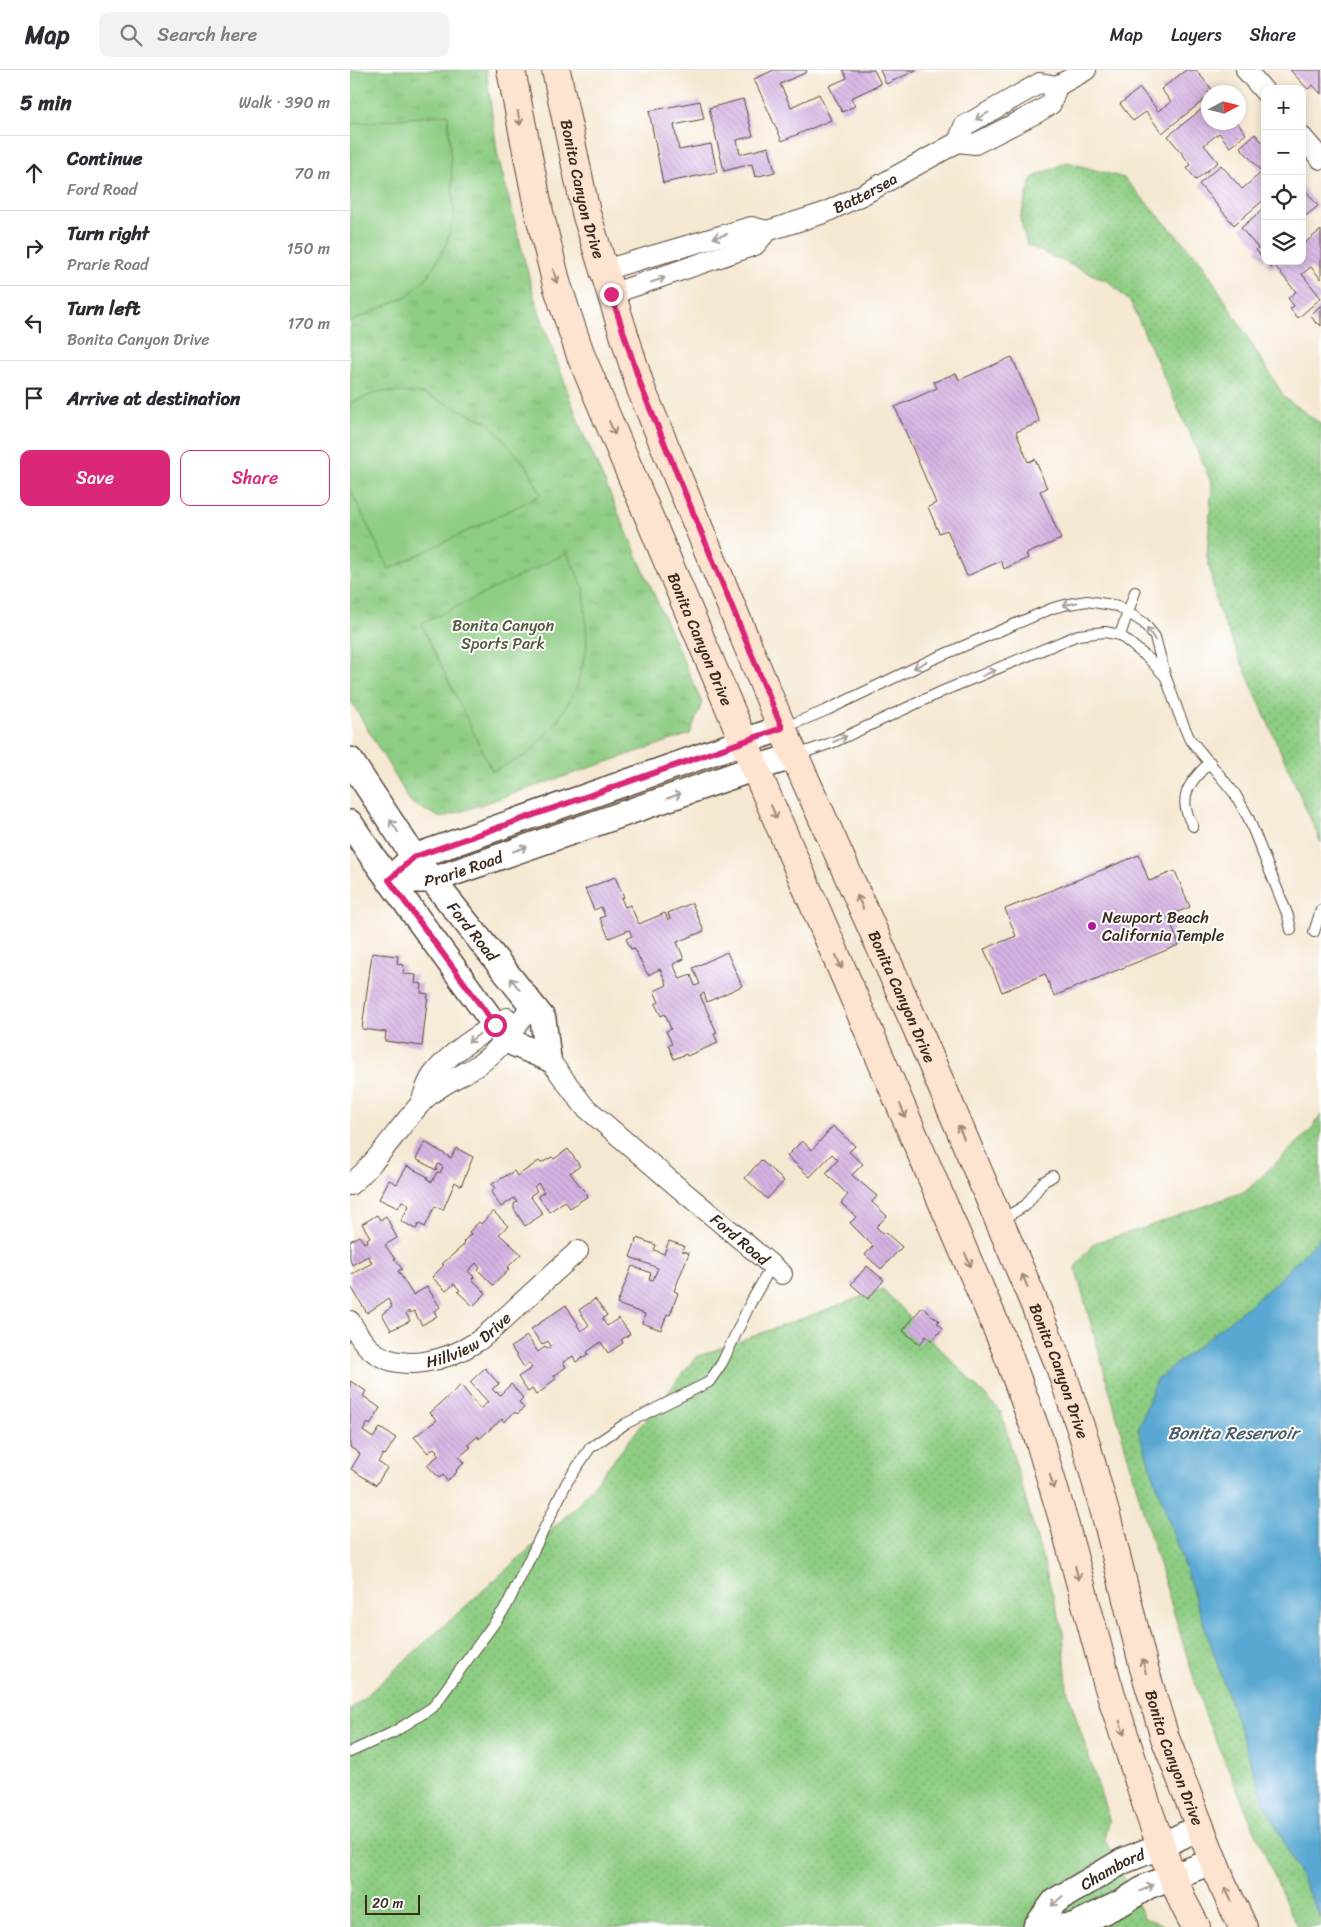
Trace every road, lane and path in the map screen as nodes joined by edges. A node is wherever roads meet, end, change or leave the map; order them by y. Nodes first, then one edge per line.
1 (511, 70) edge
2 (556, 70) edge
3 (1086, 70) edge
4 (1246, 70) edge
5 (1057, 86) junction
6 (1261, 87) edge
7 (1007, 101) junction
8 (1019, 122) junction
9 (958, 142) junction
10 (1306, 142) edge
11 (1321, 159) edge
12 (608, 282) junction
13 (1135, 592) dead end
14 (1129, 613) junction
15 (1120, 635) junction
16 (1165, 676) junction
17 (782, 728) junction
18 (744, 741) junction
19 (795, 756) junction
20 (350, 760) edge
21 (1210, 762) junction
22 (755, 768) junction
23 (350, 823) edge
24 (1193, 826) dead end
25 (414, 857) junction
26 (389, 880) junction
27 (433, 880) junction
28 (1321, 910) edge
29 (1291, 930) dead end
30 (1314, 932) dead end
31 (532, 1005) junction
32 (501, 1032) junction
33 (548, 1058) junction
34 (1053, 1176) dead end
35 (350, 1185) edge
36 (999, 1221) junction
37 (578, 1251) dead end
38 (777, 1269) joint
39 (350, 1321) edge
40 (350, 1752) edge
41 (1200, 1827) junction
42 (1161, 1846) junction
43 (1214, 1861) junction
44 (1173, 1877) junction
45 (1036, 1927) edge
46 (1062, 1927) edge
47 (1196, 1927) edge
48 (1244, 1927) edge

1 -> 18 main road, Bonita Canyon Drive
2 - 12 main road, Bonita Canyon Drive
3 - 5 street, Battersea
4 - 6 street
5 - 7 street, Battersea
5 - 8 street, Battersea
7 - 8 street
7 -> 9 street, Battersea
8 - 9 street, Battersea
9 - 12 street, Battersea
10 - 11 street
12 - 17 main road, Bonita Canyon Drive
13 - 14 lane
14 - 15 lane
16 -> 14 lane
14 -> 17 lane
15 - 16 lane
19 -> 15 lane
16 - 21 lane
17 - 18 street, Prarie Road
17 - 19 main road, Bonita Canyon Drive
18 - 22 main road, Bonita Canyon Drive
18 - 25 street, Prarie Road
19 - 22 street, Prarie Road
36 -> 19 main road, Bonita Canyon Drive
25 -> 20 street, Ford Road
21 - 24 lane
21 - 29 lane
27 -> 22 street, Prarie Road
22 -> 42 main road, Bonita Canyon Drive
23 - 26 street
25 - 26 street, Prarie Road
25 - 27 street, Ford Road
26 - 27 street, Prarie Road
26 - 32 street
31 -> 27 street, Ford Road
28 - 30 lane
31 - 32 street
31 - 33 street, Ford Road
32 - 33 street, Ford Road
32 - 35 street
33 - 38 street, Ford Road
34 - 36 lane
41 -> 36 main road, Bonita Canyon Drive
37 - 39 street, Hillview Drive
38 - 40 lane
41 - 42 street, Chambord
41 - 43 main road, Bonita Canyon Drive
42 - 44 main road, Bonita Canyon Drive
42 -> 45 street, Chambord
43 - 44 street, Chambord
48 -> 43 main road, Bonita Canyon Drive
46 -> 44 street, Chambord
44 - 47 main road, Bonita Canyon Drive

